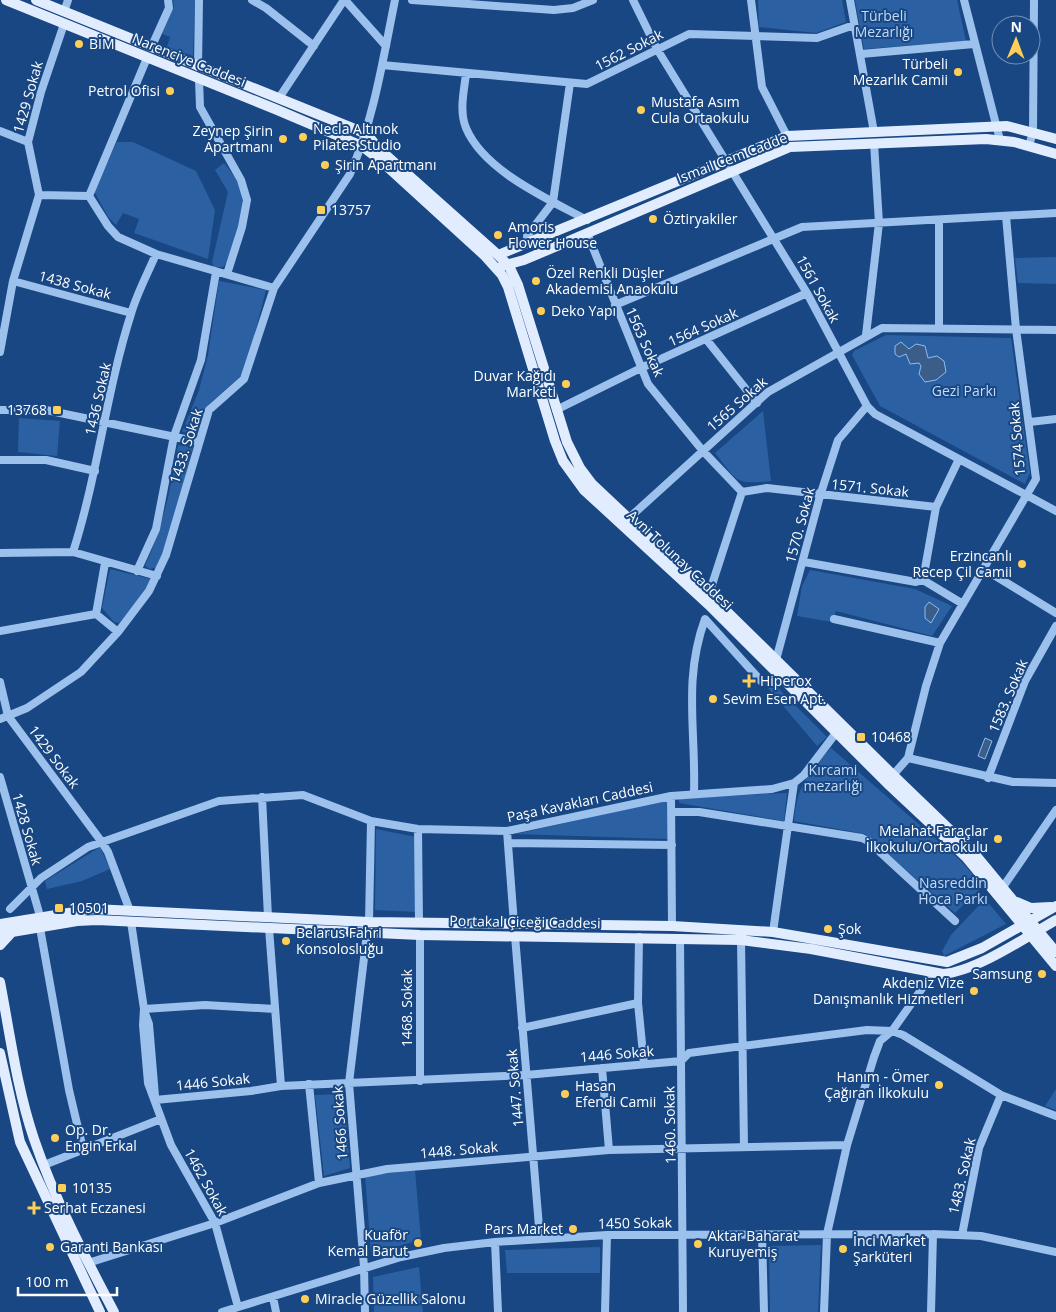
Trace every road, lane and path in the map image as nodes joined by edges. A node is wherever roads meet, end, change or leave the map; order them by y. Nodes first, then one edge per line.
1 (6, 0) edge
2 (36, 0) edge
3 (68, 0) edge
4 (168, 0) edge
5 (199, 0) edge
6 (252, 0) edge
7 (344, 0) edge
8 (395, 0) edge
9 (412, 0) edge
10 (593, 0) edge
11 (633, 0) edge
12 (751, 0) edge
13 (850, 0) edge
14 (964, 0) edge
15 (1034, 0) edge
16 (64, 12) junction
17 (64, 24) junction
18 (854, 25) junction
19 (755, 37) junction
20 (974, 44) junction
21 (314, 46) junction
22 (386, 46) junction
23 (151, 48) junction
24 (657, 49) junction
25 (861, 54) junction
26 (147, 58) junction
27 (382, 65) junction
28 (198, 67) junction
29 (466, 74) junction
30 (199, 79) junction
31 (570, 83) junction
32 (279, 98) junction
33 (998, 126) junction
34 (0, 131) edge
35 (874, 132) junction
36 (1034, 132) junction
37 (367, 134) junction
38 (787, 136) junction
39 (1056, 139) edge
40 (1000, 140) junction
41 (28, 142) junction
42 (874, 144) junction
43 (362, 146) junction
44 (1029, 146) junction
45 (1056, 154) edge
46 (724, 160) junction
47 (731, 171) junction
48 (39, 195) junction
49 (89, 196) junction
50 (554, 202) junction
51 (1056, 213) edge
52 (1006, 216) junction
53 (587, 220) junction
54 (939, 220) junction
55 (880, 223) junction
56 (587, 233) junction
57 (774, 237) junction
58 (527, 244) junction
59 (156, 254) junction
60 (495, 259) junction
61 (524, 260) junction
62 (509, 266) junction
63 (216, 272) junction
64 (227, 274) junction
65 (13, 281) junction
66 (518, 285) junction
67 (274, 288) junction
68 (807, 294) junction
69 (615, 305) junction
70 (131, 313) junction
71 (939, 328) junction
72 (1016, 329) junction
73 (1056, 330) edge
74 (866, 335) junction
75 (706, 339) junction
76 (0, 352) edge
77 (838, 352) junction
78 (641, 368) junction
79 (757, 403) junction
80 (867, 406) junction
81 (0, 410) edge
82 (556, 410) junction
83 (1056, 419) edge
84 (105, 421) junction
85 (1030, 422) junction
86 (174, 436) junction
87 (199, 442) junction
88 (703, 451) junction
89 (959, 459) junction
90 (0, 460) edge
91 (95, 471) junction
92 (742, 492) junction
93 (820, 496) junction
94 (1026, 496) junction
95 (936, 507) junction
96 (1056, 511) edge
97 (629, 518) junction
98 (73, 552) junction
99 (0, 553) edge
100 (804, 562) junction
101 (106, 563) junction
102 (984, 569) junction
103 (137, 571) junction
104 (157, 576) junction
105 (922, 580) junction
106 (710, 594) junction
107 (964, 604) junction
108 (1056, 613) edge
109 (96, 614) junction
110 (834, 620) dead end
111 (1056, 626) edge
112 (0, 631) edge
113 (118, 632) junction
114 (940, 643) junction
115 (776, 660) junction
116 (761, 681) dead end
117 (0, 682) edge
118 (4, 717) edge
119 (836, 733) junction
120 (908, 758) junction
121 (892, 776) junction
122 (0, 777) edge
123 (988, 778) junction
124 (794, 783) junction
125 (1056, 783) edge
126 (694, 793) junction
127 (671, 796) junction
128 (262, 797) junction
129 (1056, 810) edge
130 (672, 812) junction
131 (371, 821) junction
132 (788, 826) junction
133 (418, 829) junction
134 (507, 831) junction
135 (101, 841) junction
136 (508, 843) junction
137 (672, 844) junction
138 (30, 887) junction
139 (1004, 887) junction
140 (1014, 900) junction
141 (1055, 906) edge
142 (10, 909) dead end
143 (130, 911) junction
144 (40, 916) junction
145 (268, 917) junction
146 (954, 921) dead end
147 (1056, 921) edge
148 (2, 922) edge
149 (131, 922) junction
150 (1026, 922) junction
151 (419, 923) junction
152 (514, 924) junction
153 (672, 926) junction
154 (368, 927) junction
155 (40, 928) junction
156 (269, 928) junction
157 (773, 932) junction
158 (1034, 932) junction
159 (5, 934) edge
160 (420, 935) junction
161 (515, 936) junction
162 (639, 937) junction
163 (680, 938) junction
164 (741, 940) junction
165 (1056, 944) edge
166 (0, 945) edge
167 (1056, 952) edge
168 (1056, 966) edge
169 (933, 973) junction
170 (0, 982) edge
171 (638, 1003) junction
172 (275, 1009) junction
173 (144, 1010) junction
174 (522, 1028) junction
175 (892, 1031) junction
176 (742, 1048) junction
177 (0, 1053) edge
178 (681, 1061) junction
179 (644, 1064) junction
180 (602, 1068) junction
181 (526, 1075) junction
182 (420, 1081) junction
183 (349, 1082) junction
184 (309, 1084) junction
185 (281, 1086) junction
186 (1001, 1096) junction
187 (155, 1100) junction
188 (1056, 1116) edge
189 (161, 1119) junction
190 (847, 1145) junction
191 (683, 1147) junction
192 (744, 1147) junction
193 (83, 1150) junction
194 (610, 1150) junction
195 (533, 1157) junction
196 (44, 1165) junction
197 (356, 1175) junction
198 (319, 1183) junction
199 (215, 1223) junction
200 (762, 1234) junction
201 (827, 1234) junction
202 (933, 1234) junction
203 (607, 1235) junction
204 (684, 1235) junction
205 (962, 1235) junction
206 (540, 1239) junction
207 (495, 1242) junction
208 (1056, 1252) edge
209 (88, 1263) junction
210 (364, 1267) junction
211 (273, 1298) junction
212 (238, 1307) junction
213 (100, 1312) edge
214 (114, 1312) edge
215 (222, 1312) edge
216 (276, 1312) edge
217 (365, 1312) edge
218 (498, 1312) edge
219 (605, 1312) edge
220 (615, 1312) edge
221 (683, 1312) edge
222 (764, 1312) edge
223 (824, 1312) edge
224 (931, 1312) edge

1 - 17 main road, Narenciye Caddesi
2 - 16 main road, Narenciye Caddesi
3 - 16 street
4 - 23 street
5 - 28 street
6 - 21 street
7 - 21 street
7 - 22 street
8 - 22 street
9 - 10 street
11 - 24 street, 1561 Sokak
12 - 19 street
13 - 18 street
14 - 20 street
15 - 36 street
16 - 23 main road, Narenciye Caddesi
17 - 26 main road, Narenciye Caddesi
17 - 41 street, 1429 Sokak
18 - 19 street, 1562 Sokak
18 - 25 street
19 - 24 street, 1562 Sokak
19 - 38 street
20 - 25 street
20 - 33 street
21 - 32 street
22 - 27 street
23 - 28 main road, Narenciye Caddesi
24 - 31 street, 1562 Sokak
24 - 46 street, 1561 Sokak
25 - 35 street
26 - 30 main road, Narenciye Caddesi
26 - 49 street
27 - 29 street, 1562 Sokak
27 - 37 street
28 - 32 main road, Narenciye Caddesi
29 - 31 street, 1562 Sokak
29 - 50 street
30 - 43 main road, Narenciye Caddesi
30 - 64 street
31 - 50 street
32 - 37 main road, Narenciye Caddesi
33 - 35 main road, Ismail Cem Cadde
33 - 36 main road, Ismail Cem Cadde
33 - 40 street
34 - 41 street
35 - 38 main road, Ismail Cem Cadde
36 - 39 main road, Ismail Cem Cadde
36 - 44 street
37 - 43 street
37 - 60 main road, Avni Tolunay Caddesi
38 - 46 main road, Ismail Cem Cadde
40 - 42 main road, Ismail Cem Cadde
40 - 44 main road, Ismail Cem Cadde
41 - 48 street, 1429 Sokak
42 - 47 main road, Ismail Cem Cadde
42 - 55 street
43 - 60 main road, Avni Tolunay Caddesi
43 - 67 street, 1433. Sokak
44 - 45 main road, Ismail Cem Cadde
46 - 47 street, 1561 Sokak
46 - 53 main road, Ismail Cem Cadde
47 - 56 main road, Ismail Cem Cadde
47 - 57 street, 1561 Sokak
48 - 49 street
48 - 65 street, 1429 Sokak
49 - 59 street
50 - 53 street
50 - 58 street
51 - 52 street
52 - 54 street
52 - 72 street, 1574 Sokak
53 - 58 main road, Ismail Cem Cadde
54 - 55 street
54 - 71 street
55 - 57 street
55 - 74 street
56 - 61 main road, Ismail Cem Cadde
56 - 69 street, 1563 Sokak
57 - 68 street, 1561 Sokak
57 - 69 street
58 - 60 main road, Ismail Cem Cadde
59 - 63 street
59 - 70 street, 1436 Sokak
60 - 62 main road
60 - 119 main road, Avni Tolunay Caddesi
61 - 62 main road, Ismail Cem Cadde
61 - 66 main road
62 - 66 main road, Avni Tolunay Caddesi
63 - 64 street
63 - 86 street
64 - 67 street
65 - 70 street, 1438 Sokak
65 - 76 street, 1429 Sokak
66 - 82 main road, Avni Tolunay Caddesi
67 - 87 street, 1433. Sokak
68 - 75 street, 1564 Sokak
68 - 77 street, 1561 Sokak
69 - 78 street, 1563 Sokak
70 - 84 street, 1436 Sokak
71 - 72 street, 1565 Sokak
71 - 74 street, 1565 Sokak
72 - 73 street, 1565 Sokak
72 - 85 street, 1574 Sokak
74 - 77 street, 1565 Sokak
75 - 78 street, 1564 Sokak
75 - 79 street
77 - 79 street, 1565 Sokak
77 - 80 street, 1561 Sokak
78 - 82 street, 1564 Sokak
78 - 88 street, 1563 Sokak
79 - 88 street, 1565 Sokak
80 - 89 street, 1561 Sokak
80 - 93 street, 1570. Sokak
81 - 84 street
82 - 97 main road, Avni Tolunay Caddesi
83 - 85 street
84 - 86 street
84 - 91 street, 1436 Sokak
85 - 94 street, 1574 Sokak
86 - 87 street
86 - 103 street
87 - 104 street, 1433. Sokak
88 - 92 street, 1563 Sokak
88 - 97 street, 1565 Sokak
89 - 94 street, 1561 Sokak
89 - 95 street
90 - 91 street
91 - 98 street, 1436 Sokak
92 - 93 street, 1571. Sokak
92 - 106 street
93 - 95 street, 1571. Sokak
93 - 100 street, 1570. Sokak
94 - 96 street, 1561 Sokak
94 - 102 street, 1574 Sokak
95 - 105 street
97 - 106 main road, Avni Tolunay Caddesi
98 - 99 street
98 - 101 street
100 - 105 street
100 - 115 street, 1570. Sokak
101 - 103 street
101 - 109 street
102 - 107 street, 1574 Sokak
102 - 108 street
103 - 104 street
104 - 113 street, 1433. Sokak
105 - 107 street
106 - 115 main road, Avni Tolunay Caddesi
107 - 114 street, 1574 Sokak
109 - 112 street
109 - 113 street
110 - 114 street
111 - 123 street, 1583. Sokak
113 - 118 street, 1433. Sokak
114 - 120 street, 1574 Sokak
115 - 121 main road, Avni Tolunay Caddesi
116 - 126 street
117 - 118 street, 1429 Sokak
118 - 135 street, 1429 Sokak
119 - 124 street
119 - 150 main road, Avni Tolunay Caddesi
120 - 121 street, 1574 Sokak
120 - 123 street
121 - 139 main road, Avni Tolunay Caddesi
122 - 138 street, 1428 Sokak
123 - 125 street
124 - 126 street, Paşa Kavakları Caddesi
124 - 132 street
126 - 127 street, Paşa Kavakları Caddesi
127 - 130 street
127 - 134 street, Paşa Kavakları Caddesi
128 - 131 street, Paşa Kavakları Caddesi
128 - 135 street, Paşa Kavakları Caddesi
128 - 145 street
129 - 139 street
130 - 132 street
130 - 137 street
131 - 133 street, Paşa Kavakları Caddesi
131 - 154 street, 1466 Sokak
132 - 146 street
132 - 157 street
133 - 134 street, Paşa Kavakları Caddesi
133 - 151 street
134 - 136 street
135 - 138 street, Paşa Kavakları Caddesi
135 - 143 street, 1429 Sokak
136 - 137 street
136 - 152 street
137 - 153 street
138 - 142 street, Paşa Kavakları Caddesi
138 - 144 street, 1428 Sokak
139 - 140 main road, Avni Tolunay Caddesi
140 - 141 main road
140 - 150 main road, Avni Tolunay Caddesi
141 - 150 main road, Portakal Çiceği Caddesi
143 - 144 main road, Portakal Çiceği Caddesi
143 - 145 main road, Portakal Çiceği Caddesi
144 - 148 main road, Portakal Çiceği Caddesi
145 - 154 main road, Portakal Çiceği Caddesi
147 - 158 main road, Portakal Çiceği Caddesi
147 - 165 main road
149 - 155 main road, Portakal Çiceği Caddesi
149 - 156 main road, Portakal Çiceği Caddesi
149 - 173 street, 1462 Sokak
150 - 157 main road, Portakal Çiceği Caddesi
150 - 158 main road, Avni Tolunay Caddesi
151 - 152 main road, Portakal Çiceği Caddesi
151 - 154 main road, Portakal Çiceği Caddesi
152 - 153 main road, Portakal Çiceği Caddesi
153 - 157 main road, Portakal Çiceği Caddesi
154 - 156 main road, Portakal Çiceği Caddesi
154 - 160 main road, Portakal Çiceği Caddesi
154 - 183 street, 1466 Sokak
155 - 159 main road, Portakal Çiceği Caddesi
155 - 193 street
156 - 172 street
158 - 167 main road, Avni Tolunay Caddesi
158 - 168 main road, Avni Tolunay Caddesi
158 - 169 main road, Portakal Çiceği Caddesi
159 - 166 main road
160 - 161 main road, Portakal Çiceği Caddesi
160 - 182 street, 1468. Sokak
161 - 162 main road, Portakal Çiceği Caddesi
161 - 174 street, 1447. Sokak
162 - 163 main road, Portakal Çiceği Caddesi
162 - 171 street
163 - 164 main road, Portakal Çiceği Caddesi
163 - 178 street, 1460. Sokak
164 - 169 main road, Portakal Çiceği Caddesi
164 - 176 street
169 - 175 street
170 - 196 main road
171 - 174 street
171 - 179 street
172 - 173 street
172 - 185 street
173 - 187 street, 1462 Sokak
174 - 181 street, 1447. Sokak
175 - 176 street, 1446 Sokak
175 - 186 street, 1446 Sokak
175 - 190 street
176 - 178 street, 1446 Sokak
176 - 192 street
177 - 213 main road
178 - 179 street, 1446 Sokak
178 - 191 street, 1460. Sokak
179 - 180 street, 1446 Sokak
180 - 181 street, 1446 Sokak
180 - 194 street
181 - 182 street, 1446 Sokak
181 - 195 street, 1447. Sokak
182 - 183 street, 1446 Sokak
183 - 184 street, 1446 Sokak
183 - 197 street, 1466 Sokak
184 - 185 street, 1446 Sokak
184 - 198 street
185 - 187 street, 1446 Sokak
186 - 188 street, 1446 Sokak
186 - 205 street, 1483. Sokak
187 - 189 street, 1462 Sokak
189 - 193 street
189 - 199 street, 1462 Sokak
190 - 192 street, 1448. Sokak
190 - 201 street
191 - 192 street, 1448. Sokak
191 - 194 street, 1448. Sokak
191 - 204 street, 1460. Sokak
193 - 196 street
194 - 195 street, 1448. Sokak
195 - 197 street, 1448. Sokak
195 - 206 street, 1447. Sokak
196 - 209 main road
197 - 198 street, 1448. Sokak
197 - 210 street, 1466 Sokak
198 - 199 street, 1448. Sokak
199 - 209 street, 1448. Sokak
199 - 212 street, 1462 Sokak
200 - 201 street, 1450 Sokak
200 - 204 street, 1450 Sokak
200 - 222 street
201 - 202 street, 1450 Sokak
201 - 223 street
202 - 205 street, 1450 Sokak
202 - 224 street
203 - 204 street, 1450 Sokak
203 - 206 street, 1450 Sokak
203 - 219 street
204 - 221 street, 1460. Sokak
205 - 208 street, 1450 Sokak
206 - 207 street, 1450 Sokak
207 - 210 street, 1450 Sokak
207 - 218 street
209 - 214 main road
210 - 211 street, 1450 Sokak
210 - 217 street, 1466 Sokak
211 - 212 street, 1450 Sokak
211 - 216 street
212 - 215 street, 1450 Sokak
219 - 220 street

